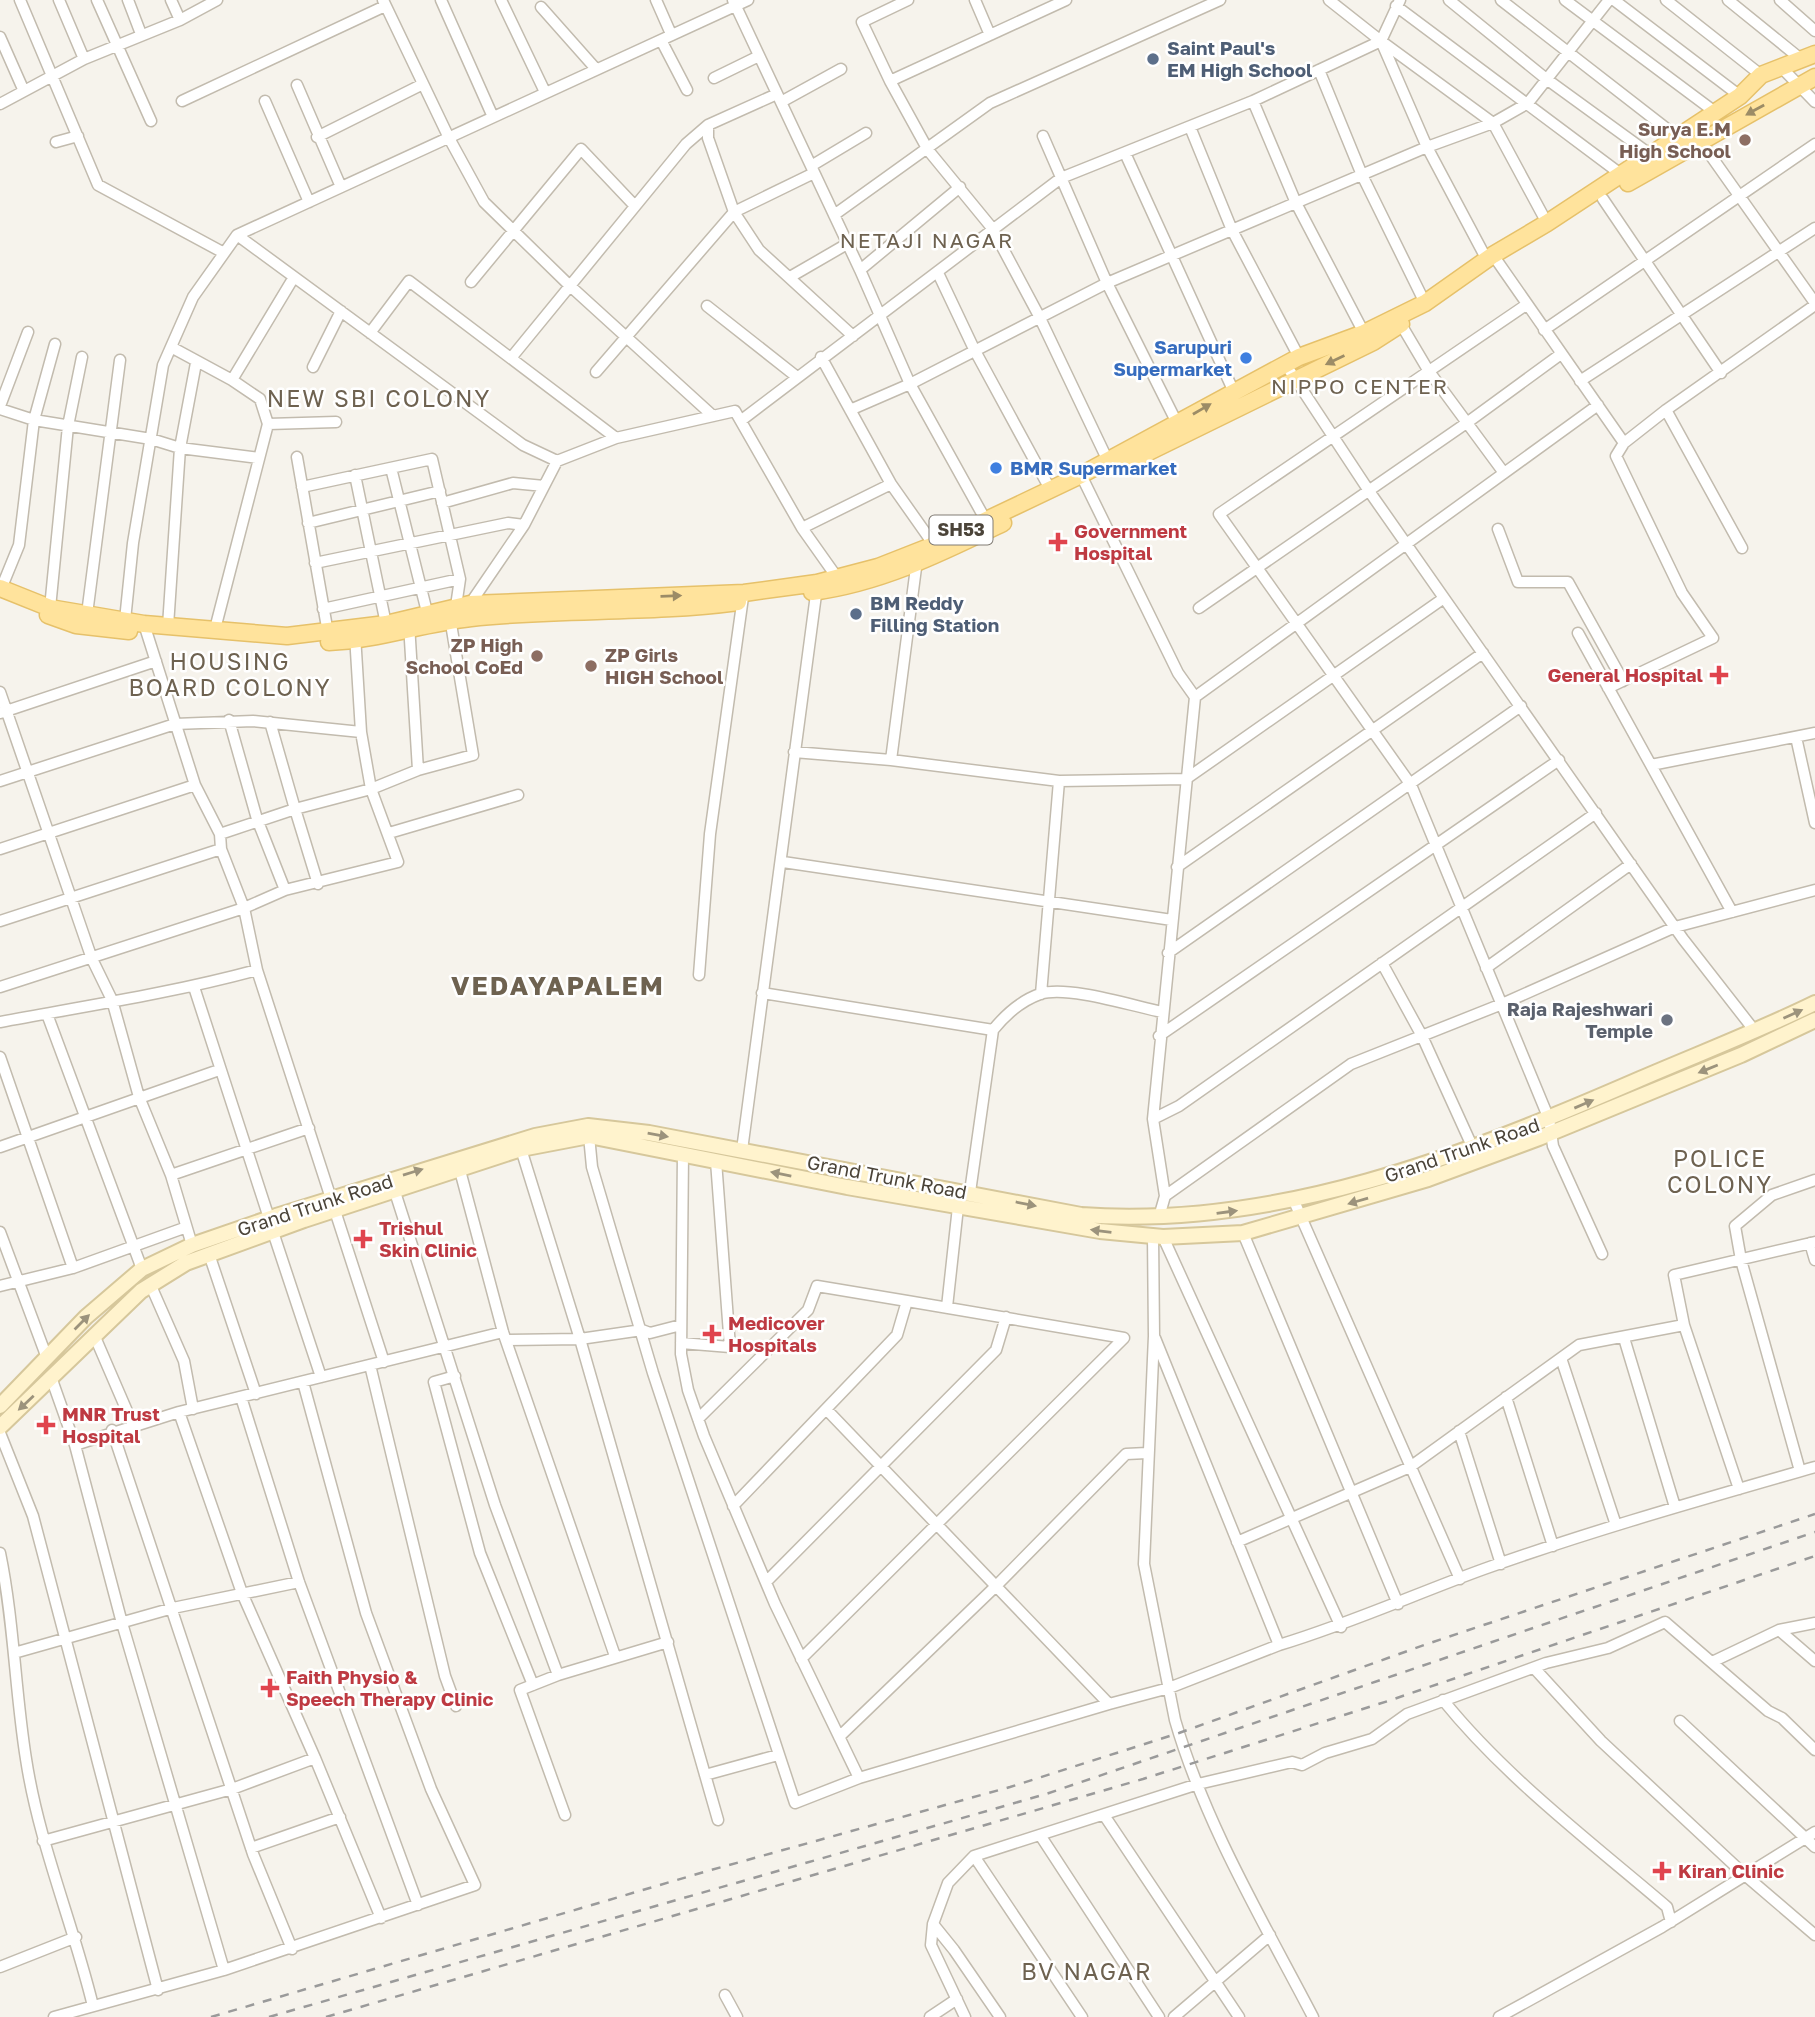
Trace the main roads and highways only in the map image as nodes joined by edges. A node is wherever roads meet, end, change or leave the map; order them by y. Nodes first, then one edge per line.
1 (1809, 57) edge
2 (1815, 77) edge
3 (1689, 135) junction
4 (1493, 259) junction
5 (1399, 320) junction
6 (1083, 479) junction
7 (917, 558) junction
8 (817, 588) junction
9 (0, 591) edge
10 (743, 597) junction
11 (456, 610) junction
12 (409, 624) junction
13 (145, 629) junction
14 (355, 635) junction
15 (1815, 1003) edge
16 (1815, 1020) edge
17 (1550, 1126) junction
18 (459, 1165) junction
19 (950, 1189) junction
20 (977, 1194) junction
21 (334, 1205) junction
22 (953, 1206) junction
23 (981, 1211) junction
24 (1195, 1216) junction
25 (1136, 1219) junction
26 (271, 1225) junction
27 (1136, 1235) junction
28 (1196, 1235) junction
29 (1, 1400) edge
30 (0, 1427) edge

1 - 3 main road, SH53
2 -> 3 main road, SH53
3 - 4 main road, SH53
3 - 4 main road, SH53
4 - 5 main road, SH53
4 - 5 main road, SH53
5 -> 6 main road, SH53
6 -> 5 main road, SH53
6 - 7 main road, SH53
6 - 7 main road, SH53
7 - 8 main road, SH53
7 - 8 main road, SH53
8 - 10 main road, SH53
9 - 13 main road, SH53
9 - 13 main road, SH53
11 -> 10 main road, SH53
10 - 11 main road, SH53
11 - 12 main road, SH53
11 - 12 main road, SH53
12 - 14 main road, SH53
12 - 14 main road, SH53
13 - 14 main road, SH53
13 - 14 main road, SH53
17 -> 15 main road, Grand Trunk Road
16 -> 17 main road
24 -> 17 main road, Grand Trunk Road
17 -> 28 main road
18 -> 19 main road, Grand Trunk Road
21 -> 18 main road, Grand Trunk Road
18 - 21 main road
22 -> 18 main road
19 - 20 main road, Grand Trunk Road
19 - 22 main road
20 - 23 main road
20 -> 25 main road, Grand Trunk Road
21 - 26 main road
22 - 23 main road
27 -> 23 main road
24 - 25 main road, Grand Trunk Road
24 - 28 main road
25 - 27 main road
29 -> 26 main road, Grand Trunk Road
26 -> 30 main road
27 - 28 main road

